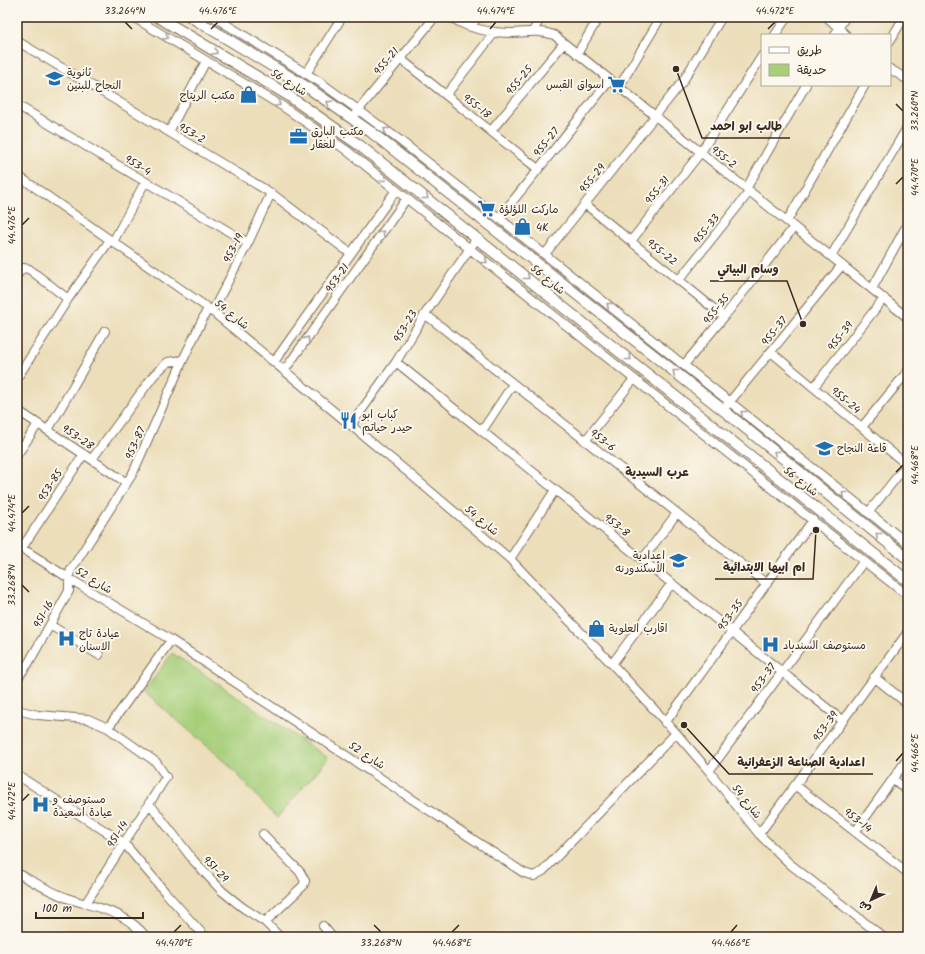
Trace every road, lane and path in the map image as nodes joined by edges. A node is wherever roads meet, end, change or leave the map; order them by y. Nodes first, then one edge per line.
1 (133, 17) edge
2 (158, 17) edge
3 (191, 17) edge
4 (214, 17) edge
5 (436, 17) edge
6 (451, 17) edge
7 (477, 17) edge
8 (542, 17) edge
9 (599, 17) edge
10 (661, 17) edge
11 (722, 17) edge
12 (787, 17) edge
13 (827, 17) edge
14 (845, 17) edge
15 (903, 17) edge
16 (340, 18) edge
17 (471, 27) junction
18 (533, 31) junction
19 (495, 32) junction
20 (837, 32) edge
21 (776, 34) edge
22 (891, 39) edge
23 (17, 41) edge
24 (564, 43) junction
25 (577, 54) junction
26 (761, 58) edge
27 (402, 60) junction
28 (206, 61) junction
29 (891, 70) edge
30 (306, 74) junction
31 (610, 80) junction
32 (908, 80) edge
33 (805, 86) edge
34 (864, 86) edge
35 (619, 87) junction
36 (446, 95) junction
37 (17, 105) edge
38 (359, 110) junction
39 (656, 116) junction
40 (352, 118) junction
41 (908, 126) edge
42 (491, 131) junction
43 (169, 132) junction
44 (701, 152) junction
45 (538, 169) junction
46 (423, 174) junction
47 (17, 175) edge
48 (145, 182) junction
49 (413, 186) junction
50 (396, 190) junction
51 (748, 190) junction
52 (272, 193) junction
53 (407, 198) junction
54 (585, 204) junction
55 (499, 218) junction
56 (787, 221) junction
57 (908, 224) edge
58 (794, 227) junction
59 (477, 238) junction
60 (111, 241) junction
61 (631, 241) junction
62 (248, 243) junction
63 (470, 249) junction
64 (350, 253) junction
65 (545, 254) junction
66 (831, 256) junction
67 (842, 265) junction
68 (17, 275) edge
69 (679, 280) junction
70 (872, 289) junction
71 (884, 298) junction
72 (68, 299) junction
73 (210, 310) junction
74 (425, 314) junction
75 (724, 317) junction
76 (908, 318) edge
77 (105, 330) dead end
78 (771, 352) junction
79 (183, 360) junction
80 (274, 362) junction
81 (396, 362) junction
82 (684, 365) junction
83 (284, 371) junction
84 (908, 371) edge
85 (17, 378) edge
86 (634, 379) junction
87 (513, 384) junction
88 (814, 387) junction
89 (726, 406) junction
90 (17, 410) edge
91 (38, 424) junction
92 (351, 425) junction
93 (862, 427) junction
94 (48, 430) junction
95 (482, 431) junction
96 (585, 441) junction
97 (84, 454) junction
98 (17, 455) edge
99 (92, 459) junction
100 (908, 464) edge
101 (127, 483) junction
102 (555, 490) junction
103 (678, 513) junction
104 (868, 513) junction
105 (813, 520) junction
106 (908, 544) edge
107 (20, 546) edge
108 (510, 559) junction
109 (908, 559) edge
110 (642, 560) junction
111 (864, 561) junction
112 (70, 578) junction
113 (908, 581) edge
114 (672, 583) junction
115 (767, 584) junction
116 (908, 596) edge
117 (50, 625) junction
118 (732, 632) junction
119 (908, 632) edge
120 (172, 640) junction
121 (99, 655) dead end
122 (612, 664) junction
123 (782, 672) junction
124 (874, 677) junction
125 (17, 679) edge
126 (908, 704) edge
127 (17, 710) edge
128 (843, 720) junction
129 (665, 723) junction
130 (108, 728) junction
131 (676, 733) junction
132 (908, 758) edge
133 (708, 771) junction
134 (17, 775) edge
135 (893, 779) junction
136 (795, 785) junction
137 (908, 791) edge
138 (149, 803) junction
139 (855, 832) junction
140 (263, 834) dead end
141 (759, 834) junction
142 (124, 843) junction
143 (17, 873) edge
144 (908, 873) edge
145 (86, 903) junction
146 (265, 922) junction
147 (323, 926) dead end
148 (146, 937) edge
149 (205, 937) edge
150 (280, 937) edge
151 (332, 937) edge
152 (883, 937) edge

1 -> 28 street
2 -> 49 street, شارع 56
40 -> 3 street, شارع 56
4 - 30 street
5 - 27 street, 955-21
6 - 17 street, 955-2
7 - 17 street
8 - 18 street
9 - 25 street
10 - 35 street
11 - 39 street, 955-29
12 - 21 street
13 - 20 street
14 - 20 street
15 - 22 street
16 - 30 street
17 - 19 street, 955-2
18 - 19 street, 955-2
18 - 24 street, 955-2
19 - 36 street
23 - 43 street, 953-2
24 - 25 street, 955-2
24 - 42 street, 955-25
25 - 31 street, 955-2
26 - 44 street, 955-31
27 - 36 street, 955-18
27 - 38 street, 955-21
28 - 43 street
28 -> 50 street
29 - 32 street
30 - 38 street
31 - 35 street, 955-2
31 - 45 street, 955-27
33 - 51 street, 955-33
34 - 56 street
35 - 39 street, 955-2
36 - 42 street, 955-18
37 - 48 street, 953-4
38 - 40 street, 955-21
55 -> 38 street
39 - 44 street, 955-2
39 - 54 street, 955-29
40 - 46 street, شارع 56
41 - 66 street
42 - 45 street, 955-18
43 - 52 street, 953-2
44 - 51 street, 955-2
44 - 61 street, 955-31
45 - 55 street, 955-27
46 - 49 street
89 -> 46 street, شارع 56
47 - 60 street, شارع 54
48 - 60 street
48 - 62 street, 953-4
49 -> 59 street, شارع 56
50 - 53 street
50 - 64 street, 953-21
51 - 56 street, 955-2
51 - 69 street, 955-33
52 - 62 street, 953-19
52 - 64 street, 953-2
53 - 63 street
83 -> 53 street, 953-21
54 - 61 street, 955-22
54 - 65 street, 955-29
55 - 65 street
56 - 58 street, 955-2
57 - 70 street
58 - 66 street, 955-2
58 - 75 street, 955-35
59 - 63 street, 953-23
59 -> 113 street, شارع 56
60 - 72 street
60 - 73 street, شارع 54
61 - 69 street, 955-22
62 - 73 street, 953-19
63 - 74 street, 953-23
63 -> 86 street
64 - 80 street, 953-21
82 -> 65 street
66 - 67 street, 955-2
67 - 70 street, 955-2
67 - 78 street, 955-37
68 - 72 street
69 - 75 street, 955-22
70 - 71 street, 955-2
71 - 76 street, 955-2
71 - 88 street, 955-39
72 - 85 street
73 - 79 street, 953-87
73 - 80 street, شارع 54
74 - 81 street, 953-23
74 - 87 street, 953-6
75 - 82 street, 955-35
77 - 94 street
78 - 88 street, 955-24
78 - 89 street, 955-37
79 - 99 street
79 - 101 street, 953-87
80 - 83 street, شارع 54
81 - 92 street, 953-23
81 - 95 street, 953-8
82 - 89 street
83 - 92 street, شارع 54
84 - 93 street
86 - 96 street
86 - 105 street
87 - 95 street
87 - 96 street, 953-6
88 - 93 street, 955-24
104 -> 89 street
109 -> 89 street, شارع 56
90 - 91 street, 953-28
91 - 94 street, 953-28
91 - 98 street
92 - 108 street, شارع 54
93 - 100 street, 955-24
94 - 97 street, 953-28
95 - 102 street, 953-8
96 - 103 street, 953-6
97 - 99 street, 953-28
97 - 107 street, 953-85
99 - 101 street, 953-28
100 - 104 street
101 - 112 street, 953-87
102 - 108 street
102 - 110 street, 953-8
103 - 110 street
103 - 115 street, 953-6
104 - 106 street
105 - 111 street
105 - 115 street, 953-35
107 - 112 street, شارع 52
108 - 122 street, شارع 54
110 - 114 street, 953-8
111 - 116 street
111 - 123 street, 953-37
112 - 117 street, 951-16
112 - 120 street, شارع 52
114 - 118 street, 953-8
114 - 122 street
115 - 118 street, 953-35
117 - 121 street
117 - 125 street, 951-16
118 - 123 street, 953-8
118 - 129 street, 953-35
119 - 124 street, 953-39
120 - 130 street
120 - 131 street, شارع 52
122 - 129 street, شارع 54
123 - 128 street, 953-8
123 - 133 street, 953-37
124 - 126 street
124 - 128 street, 953-39
127 - 130 street
128 - 136 street, 953-39
129 - 131 street, شارع 54
130 - 138 street, 951-14
131 - 133 street, شارع 54
132 - 135 street
133 - 141 street, شارع 54
134 - 142 street
135 - 137 street
135 - 139 street
136 - 139 street, 953-14
136 - 141 street, 953-39
138 - 142 street, 951-14
138 - 146 street, 951-29
139 - 144 street, 953-14
140 - 146 street
141 - 152 street, شارع 54
142 - 145 street, 951-14
142 - 149 street
143 - 145 street
145 - 148 street
146 - 150 street, 951-29
147 - 151 street

